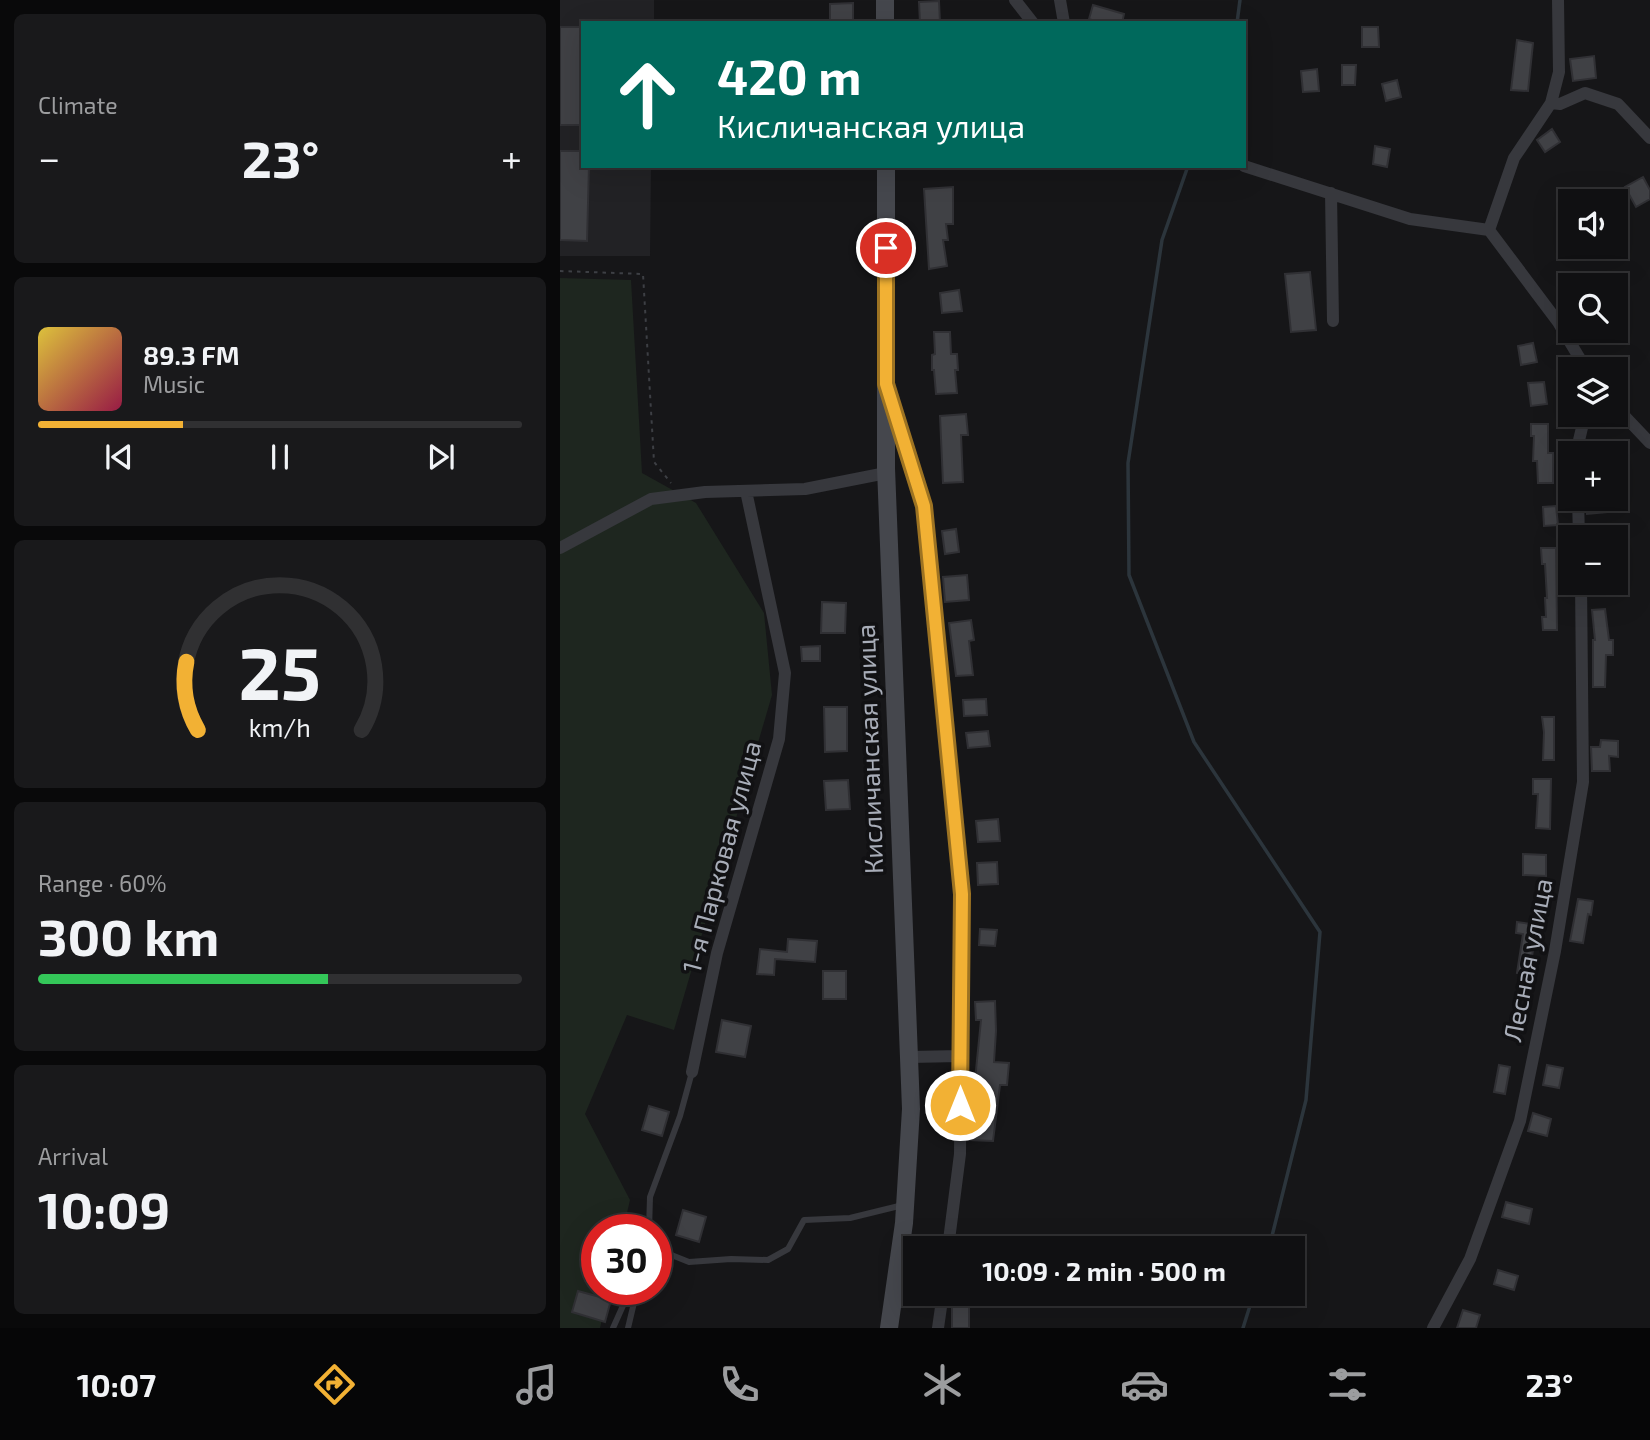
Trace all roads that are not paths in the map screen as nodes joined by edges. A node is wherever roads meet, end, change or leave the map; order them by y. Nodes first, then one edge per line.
1 (885, 0) edge
2 (1014, 0) edge
3 (1059, 0) edge
4 (1558, 0) edge
5 (885, 21) edge
6 (1031, 21) edge
7 (1064, 21) edge
8 (1551, 103) junction
9 (1650, 138) edge
10 (1246, 167) edge
11 (886, 168) edge
12 (1331, 194) junction
13 (1489, 230) junction
14 (1333, 321) dead end
15 (1579, 357) edge
16 (886, 384) junction
17 (1628, 420) edge
18 (1650, 443) edge
19 (886, 473) junction
20 (746, 491) junction
21 (560, 548) edge
22 (1581, 595) edge
23 (961, 1056) junction
24 (909, 1057) junction
25 (692, 1072) joint
26 (905, 1205) junction
27 (649, 1214) edge
28 (950, 1236) edge
29 (672, 1255) edge
30 (623, 1305) edge
31 (634, 1305) edge
32 (941, 1306) edge
33 (613, 1328) edge
34 (628, 1328) edge
35 (889, 1328) edge
36 (938, 1328) edge
37 (1433, 1328) edge

1 - 5 street
2 - 6 street
3 - 7 street
4 - 8 street
8 - 9 street
8 - 13 street
10 - 12 street
11 - 16 street, Кисличанская улица
12 - 13 street
12 - 14 street
13 - 15 street
16 - 19 street, Кисличанская улица
16 - 23 street
17 - 18 street
19 - 20 street
19 - 24 street, Кисличанская улица
20 - 21 street
20 - 25 street, 1-я Парковая улица
22 - 37 street, Лесная улица
23 - 24 street
23 - 28 street
24 - 26 street, Кисличанская улица
25 - 27 lane, 1-я Парковая улица
26 - 29 lane
26 - 35 street, Кисличанская улица
30 - 33 lane
31 - 34 lane
32 - 36 street

